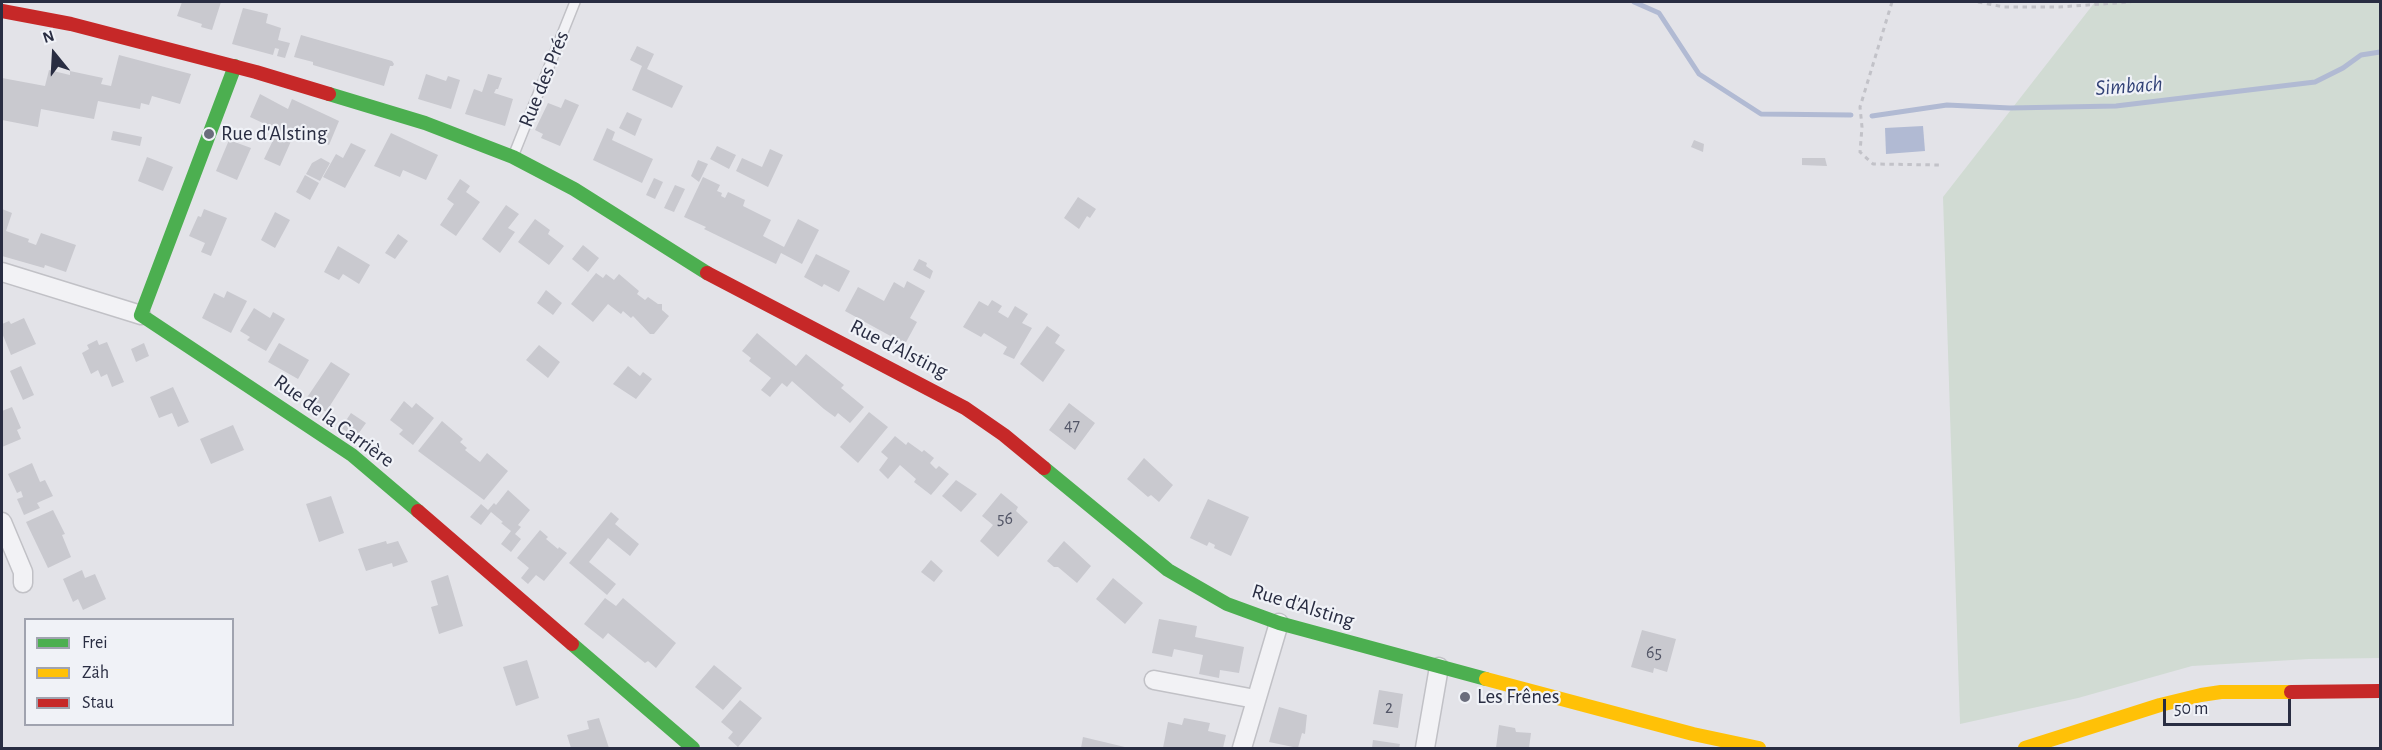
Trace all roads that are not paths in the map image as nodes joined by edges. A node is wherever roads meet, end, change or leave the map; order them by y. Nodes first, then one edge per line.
1 (575, 2) edge
2 (2, 11) edge
3 (235, 66) junction
4 (513, 157) junction
5 (2, 272) edge
6 (141, 315) junction
7 (2, 522) edge
8 (23, 583) dead end
9 (1279, 623) junction
10 (1439, 667) junction
11 (1154, 680) dead end
12 (2380, 691) edge
13 (1255, 699) junction
14 (693, 748) edge
15 (1242, 748) edge
16 (1425, 748) edge
17 (1759, 748) edge
18 (2025, 748) edge

1 - 4 lane, Rue des Prés
2 - 3 main road, Rue d'Alsting
3 - 4 main road, Rue d'Alsting
3 - 6 main road
4 - 9 main road, Rue d'Alsting
5 - 6 street
6 - 14 main road, Rue de la Carrière
7 - 8 street
9 - 10 main road, Rue d'Alsting
9 - 13 street
10 - 16 street
10 - 17 main road, Rue d'Alsting
11 - 13 street
12 - 18 main road
13 - 15 street

